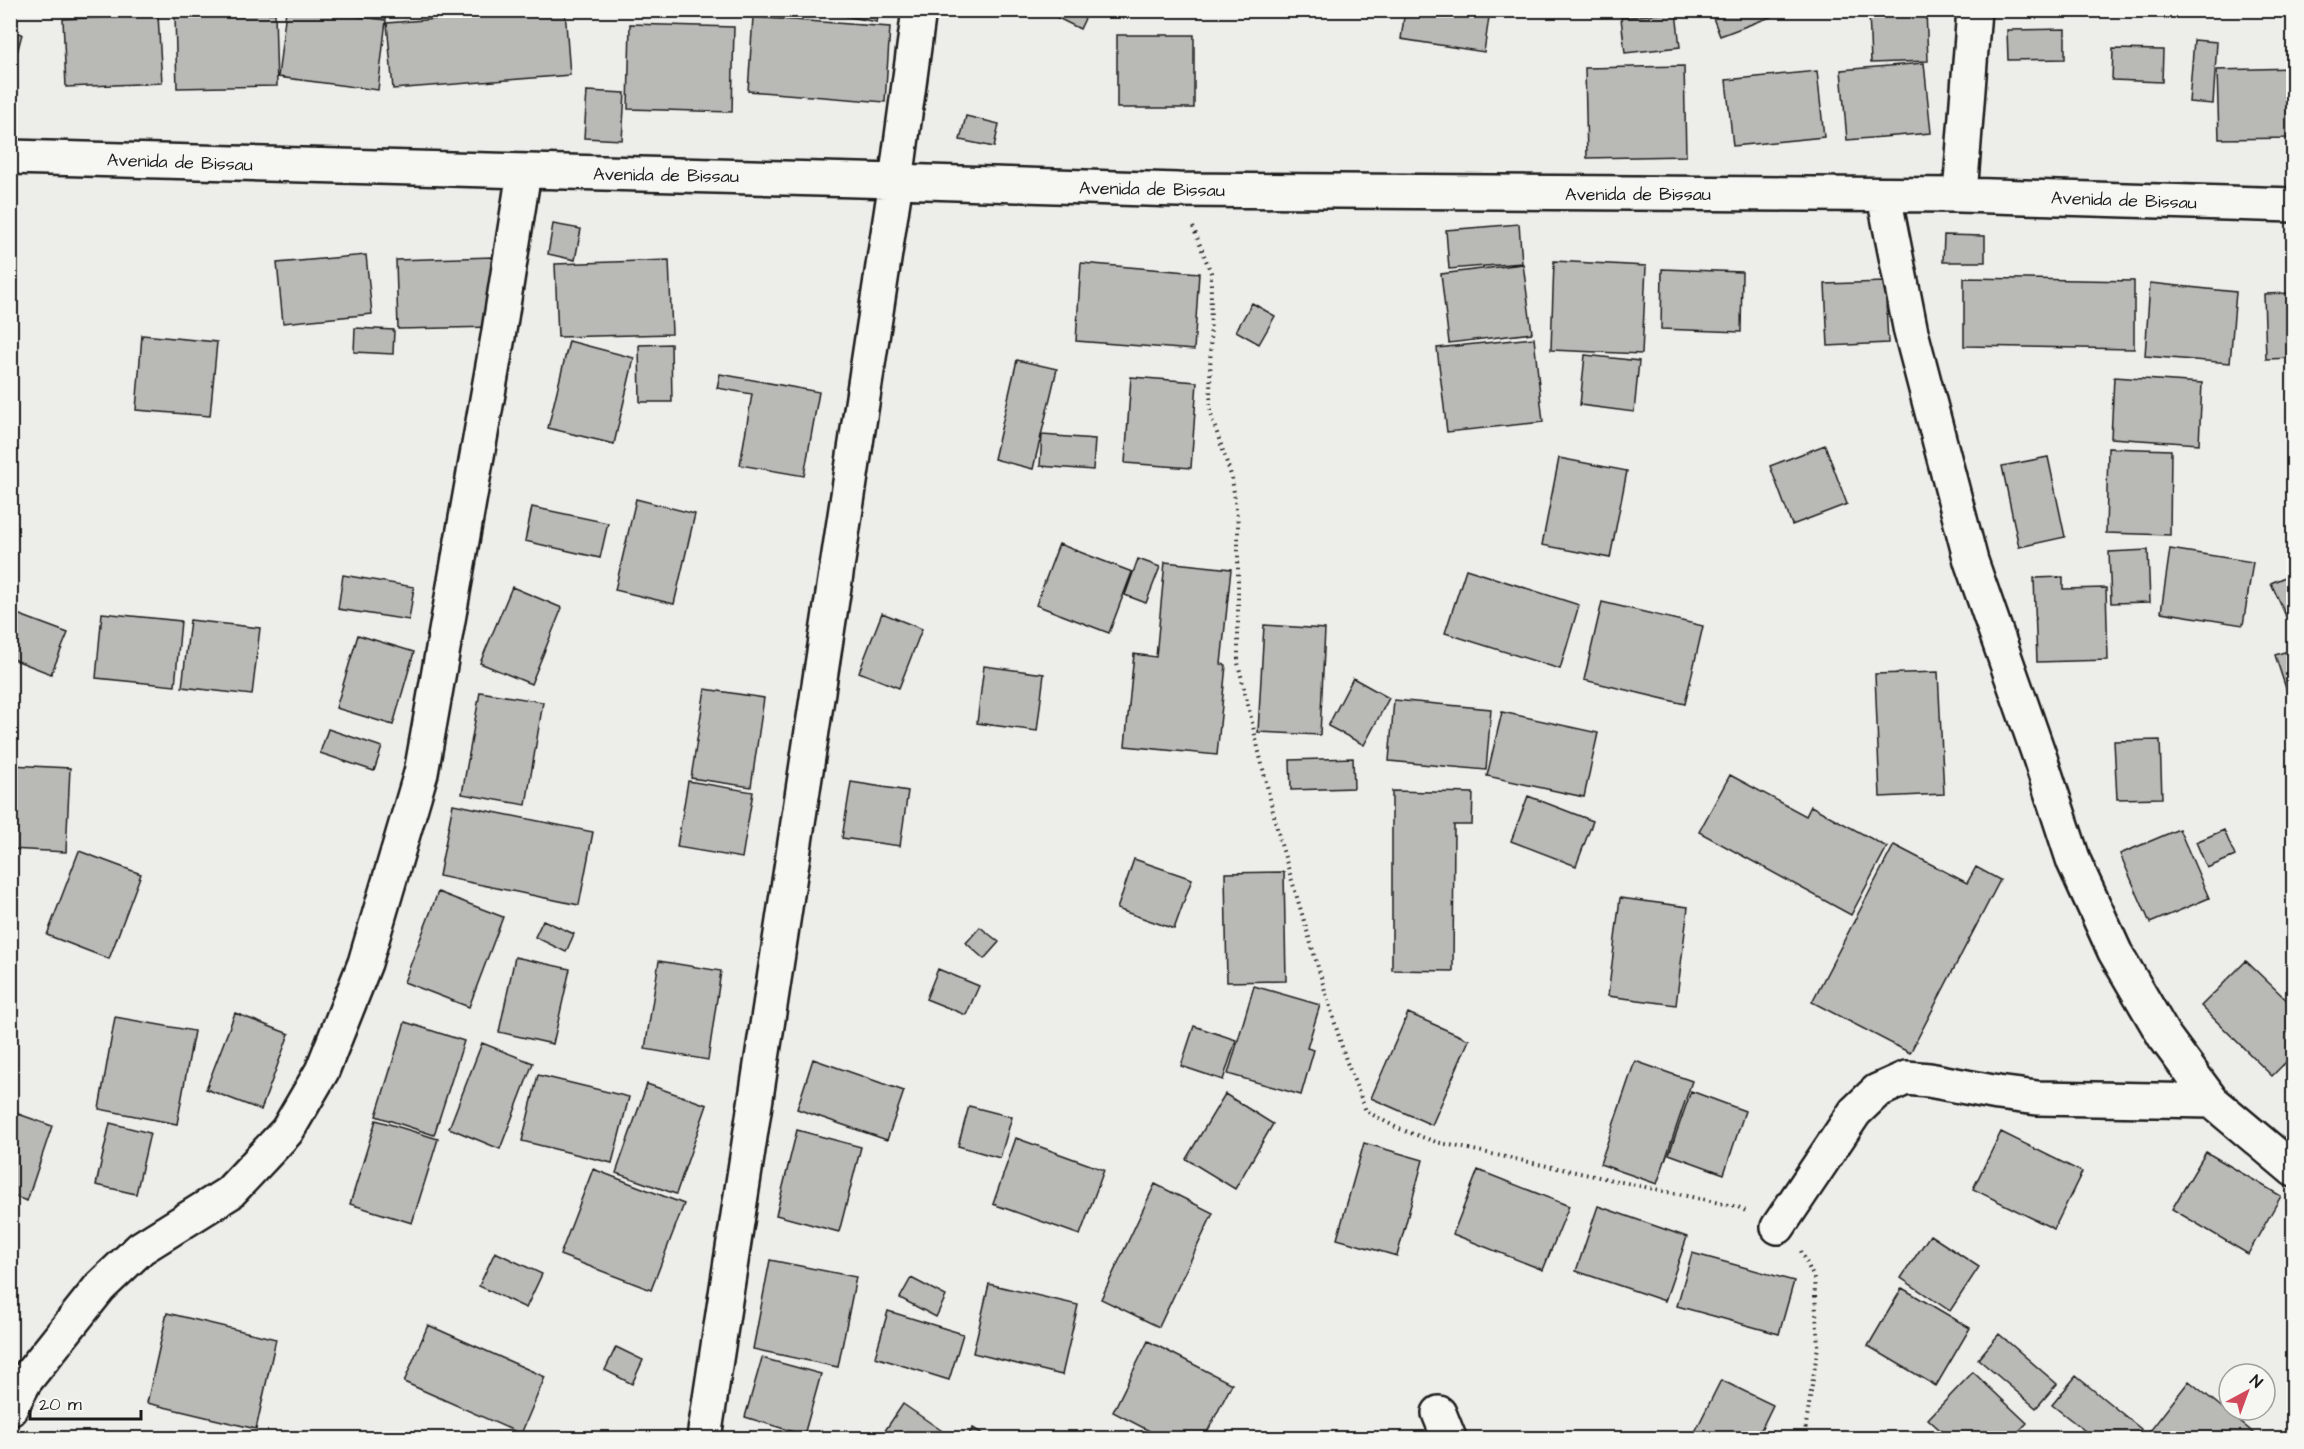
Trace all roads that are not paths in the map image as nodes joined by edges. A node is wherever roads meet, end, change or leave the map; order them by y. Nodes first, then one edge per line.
1 (919, 10) edge
2 (1974, 10) edge
3 (10, 157) edge
4 (524, 172) junction
5 (896, 181) junction
6 (1960, 195) junction
7 (1884, 196) junction
8 (2294, 206) edge
9 (2212, 1101) junction
10 (2294, 1170) edge
11 (1778, 1227) road end
12 (10, 1409) edge
13 (704, 1438) edge

1 - 5 street
2 - 6 street
3 - 4 street, Avenida de Bissau
4 - 5 street, Avenida de Bissau
4 - 12 street
5 - 7 street, Avenida de Bissau
5 - 13 street
6 - 7 street, Avenida de Bissau
6 - 8 street, Avenida de Bissau
7 - 9 street
9 - 10 street
9 - 11 street

